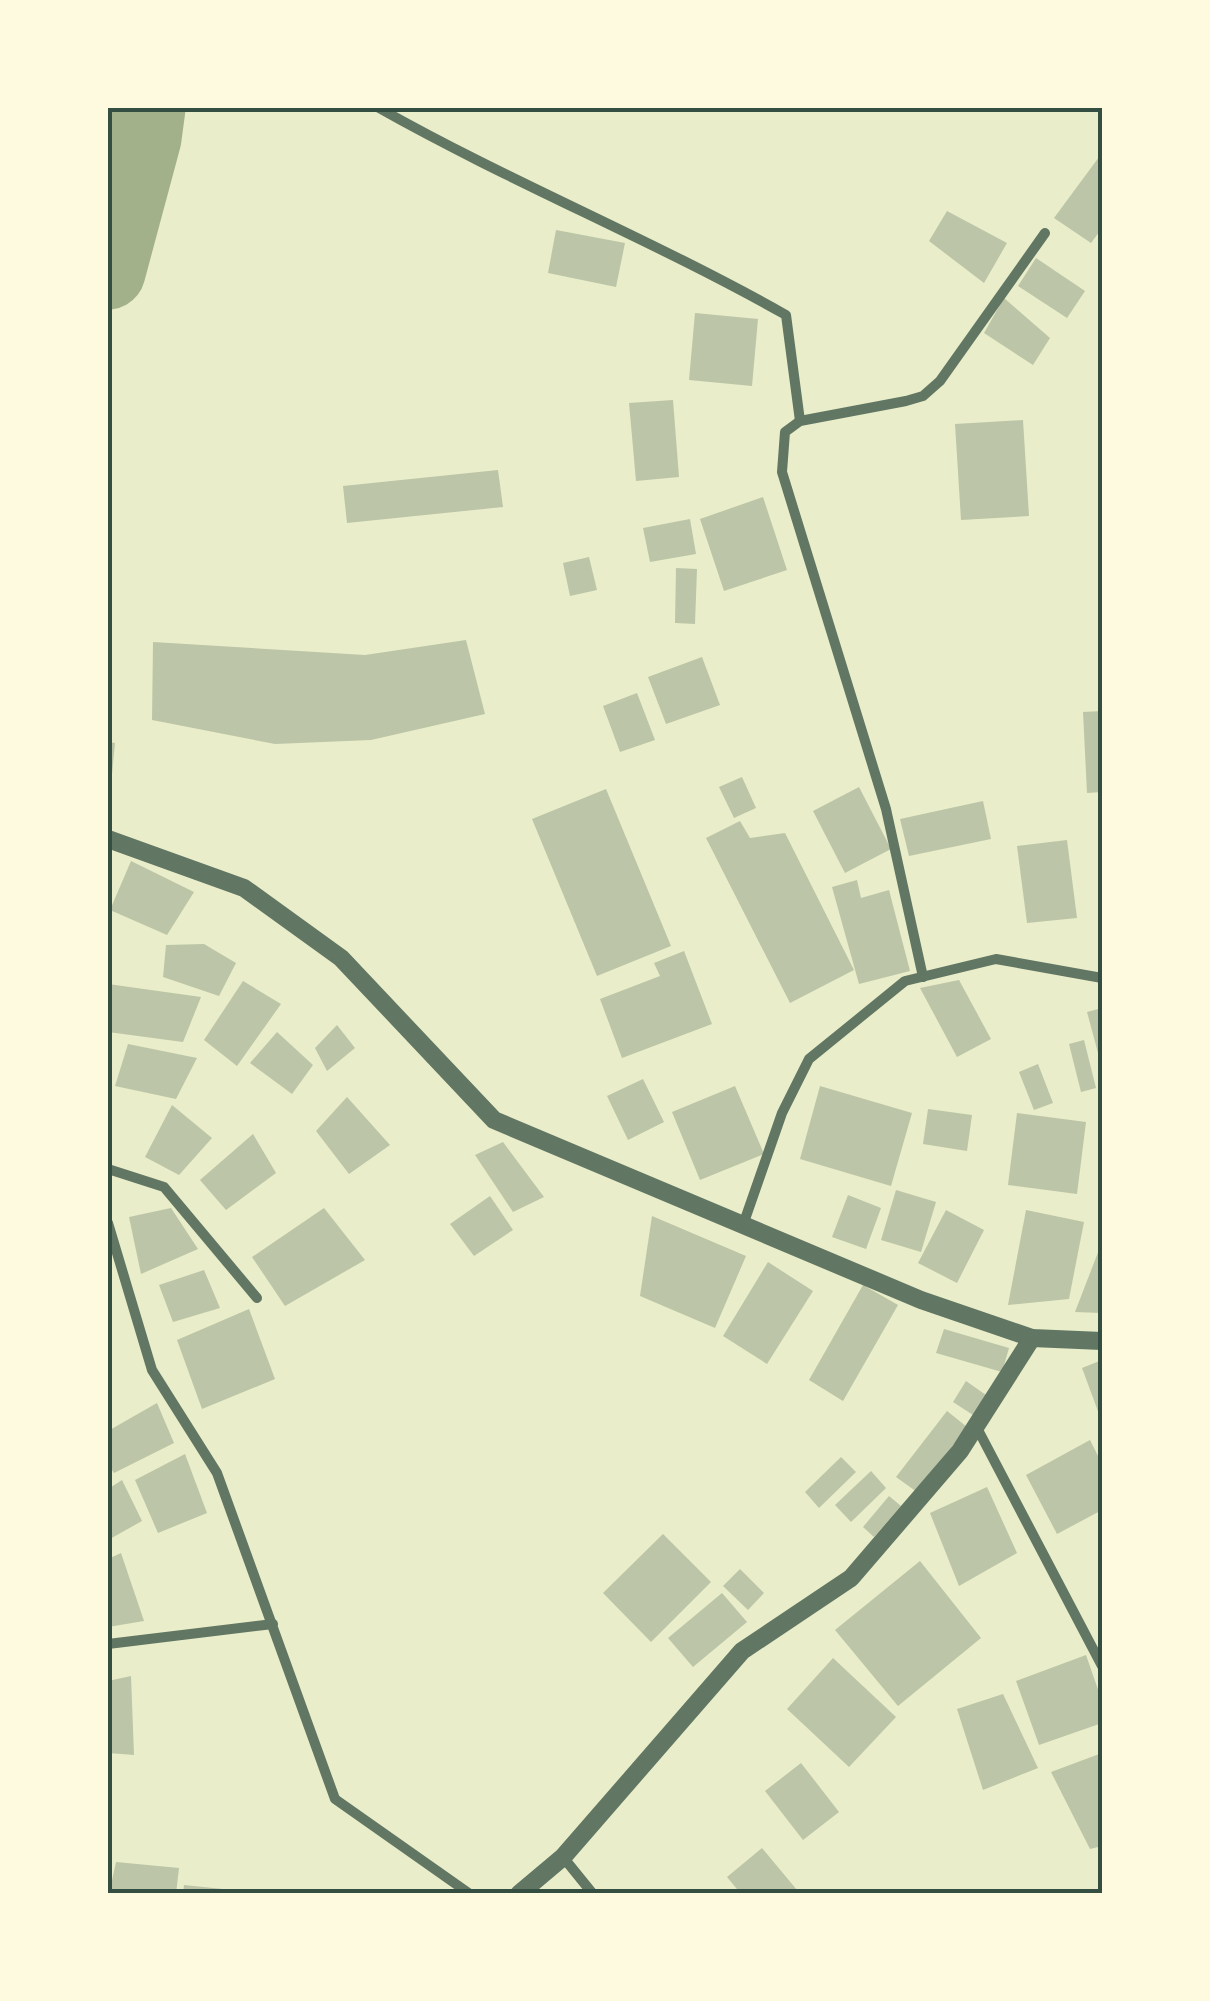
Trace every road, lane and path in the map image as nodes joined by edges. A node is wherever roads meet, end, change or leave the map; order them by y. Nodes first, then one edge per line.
1 (379, 108) edge
2 (1045, 233) dead end
3 (800, 421) junction
4 (108, 839) edge
5 (924, 977) junction
6 (1102, 978) edge
7 (108, 1170) edge
8 (108, 1224) edge
9 (744, 1225) junction
10 (257, 1298) dead end
11 (1032, 1338) junction
12 (1102, 1341) edge
13 (976, 1426) junction
14 (272, 1624) junction
15 (108, 1644) edge
16 (1102, 1666) edge
17 (563, 1858) junction
18 (470, 1894) edge
19 (518, 1894) edge
20 (593, 1894) edge

1 - 3 street
2 - 3 street
3 - 5 street
4 - 9 street
5 - 6 street
5 - 9 street
7 - 10 street
8 - 14 street
9 - 11 street
11 - 12 street
11 - 13 street
13 - 16 street
13 - 17 street
14 - 15 street
14 - 18 street
17 - 19 street
17 - 20 street

